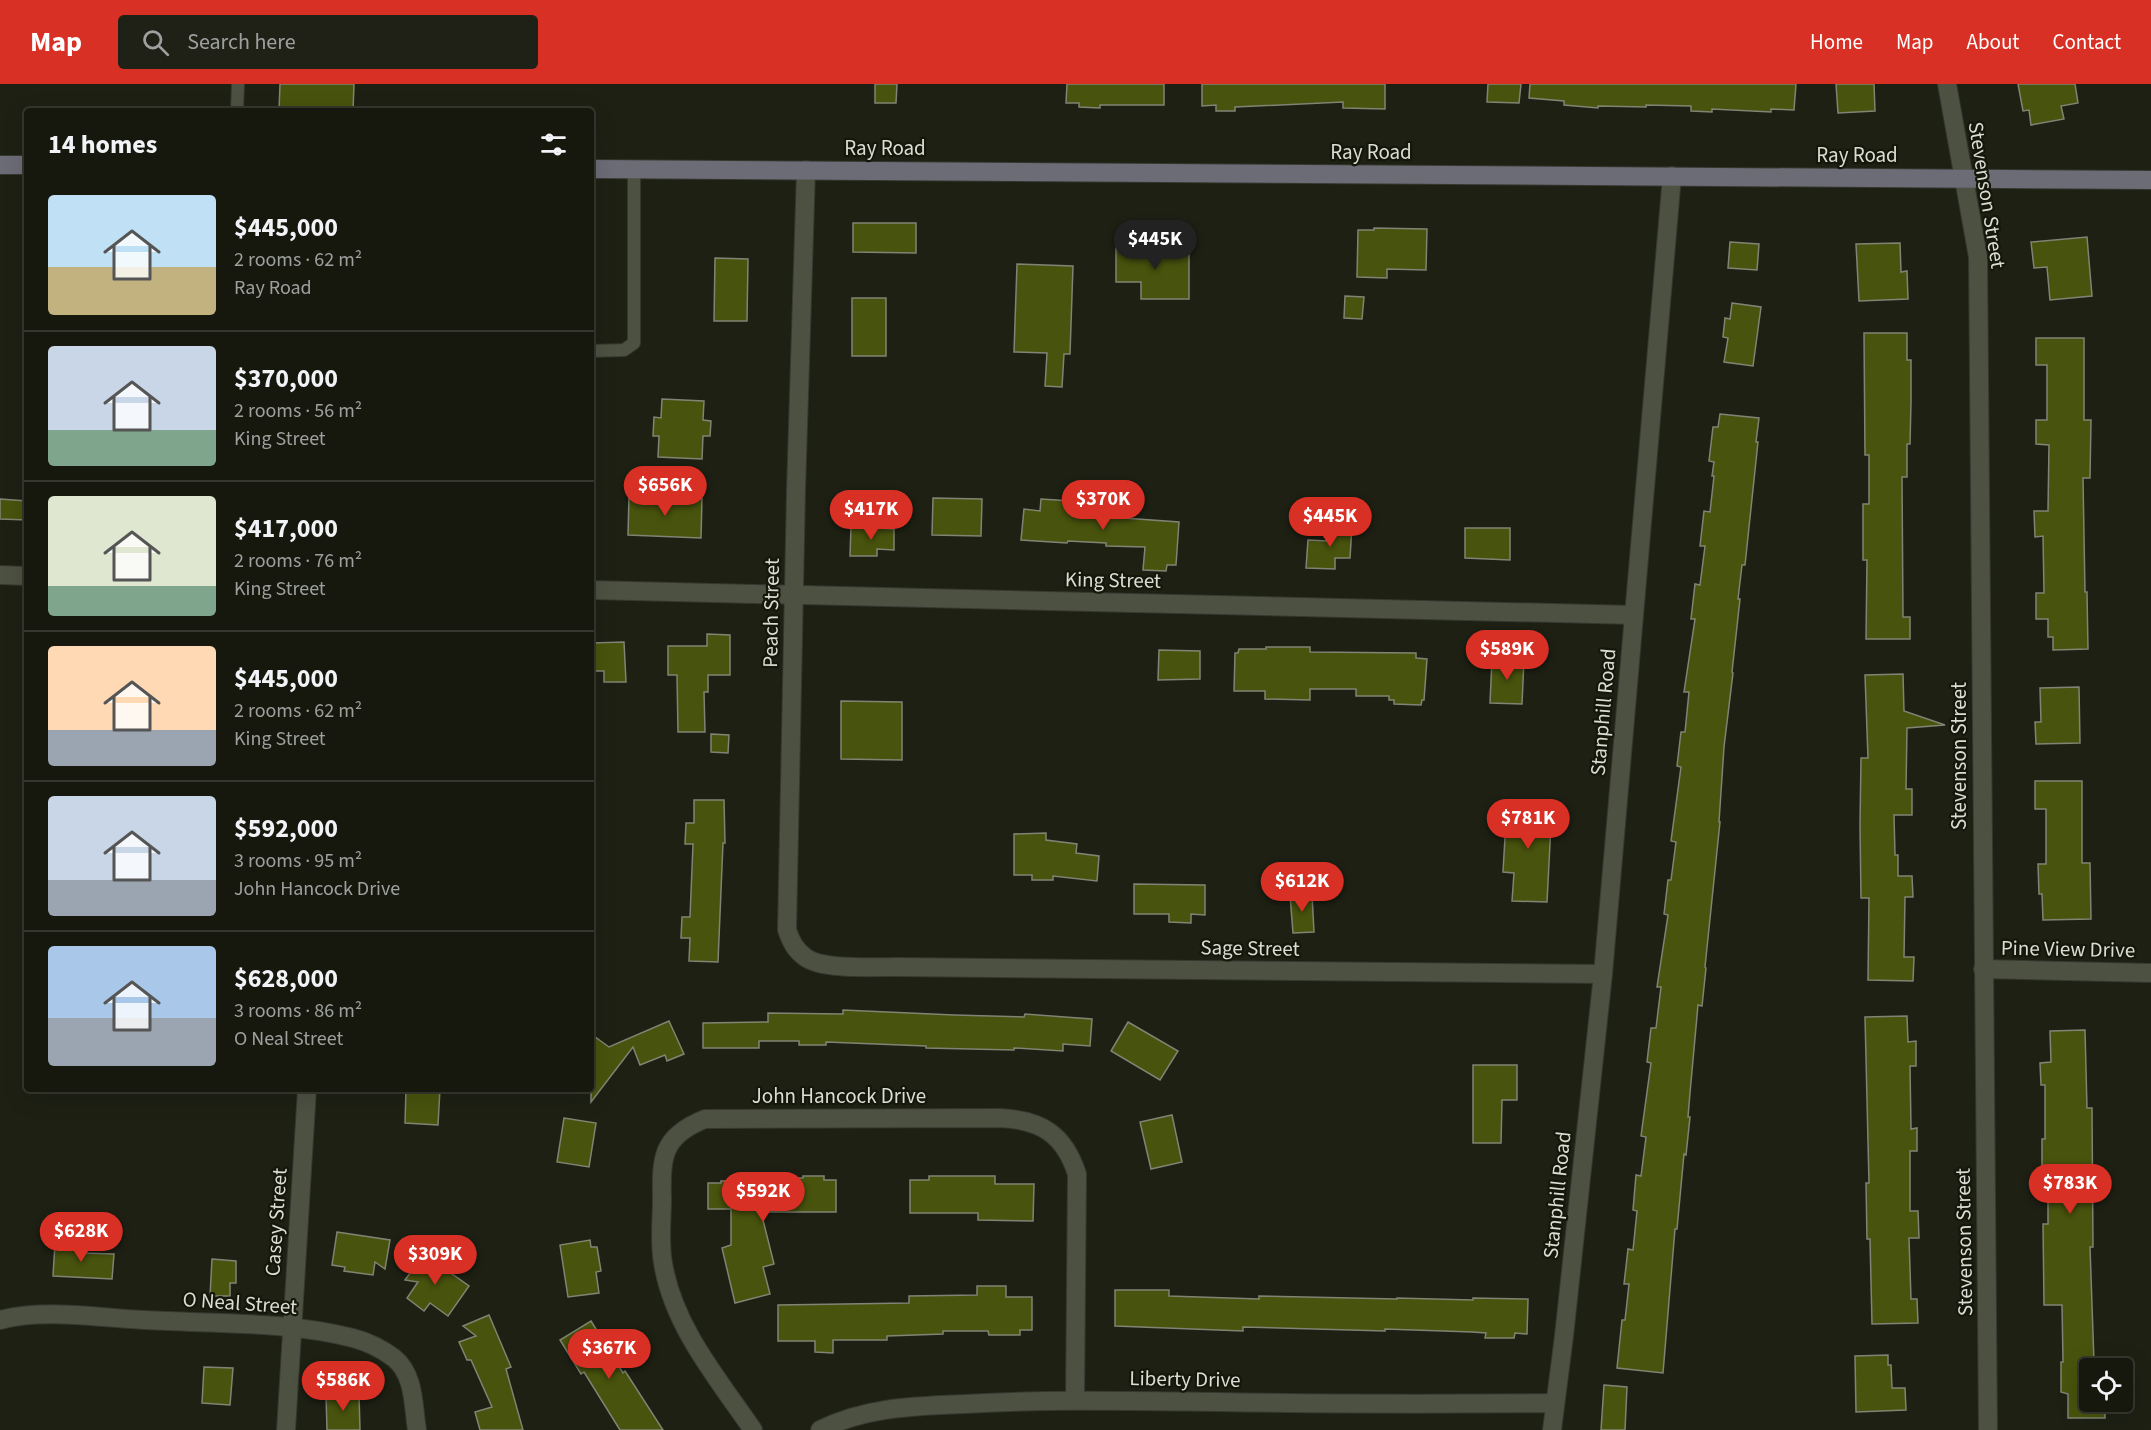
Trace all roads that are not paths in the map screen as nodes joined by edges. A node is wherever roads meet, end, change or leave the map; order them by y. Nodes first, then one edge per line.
1 (238, 84) edge
2 (1947, 84) edge
3 (237, 108) edge
4 (0, 165) edge
5 (24, 165) edge
6 (594, 169) edge
7 (634, 169) junction
8 (806, 170) junction
9 (1672, 176) junction
10 (1963, 178) junction
11 (2151, 180) edge
12 (594, 351) edge
13 (0, 575) edge
14 (24, 576) edge
15 (594, 590) edge
16 (794, 595) junction
17 (1634, 615) junction
18 (897, 968) joint
19 (1983, 969) junction
20 (2151, 973) edge
21 (1603, 974) junction
22 (307, 1092) edge
23 (0, 1320) edge
24 (292, 1328) junction
25 (1075, 1400) junction
26 (1554, 1403) junction
27 (286, 1430) edge
28 (417, 1430) edge
29 (753, 1430) edge
30 (820, 1430) edge
31 (1552, 1430) edge
32 (1988, 1430) edge

1 - 3 lane
2 - 10 street, Stevenson Street
4 - 5 street
6 - 7 street, Ray Road
7 - 8 street, Ray Road
7 - 12 lane
8 - 9 street, Ray Road
8 - 16 street, Peach Street
9 - 10 street, Ray Road
9 - 17 street, Stanphill Road
10 - 11 street, Ray Road
10 - 19 street, Stevenson Street
13 - 14 street
15 - 16 street, King Street
16 - 17 street, King Street
16 - 18 street, Peach Street
17 - 21 street, Stanphill Road
18 - 21 street, Sage Street
19 - 20 street, Pine View Drive
19 - 32 street, Stevenson Street
21 - 26 street, Stanphill Road
22 - 24 street, Casey Street
23 - 24 street, O Neal Street
24 - 27 street, Casey Street
24 - 28 street, O Neal Street
25 - 26 street, Liberty Drive
25 - 29 street, John Hancock Drive
25 - 30 street, Liberty Drive
26 - 31 street, Stanphill Road

